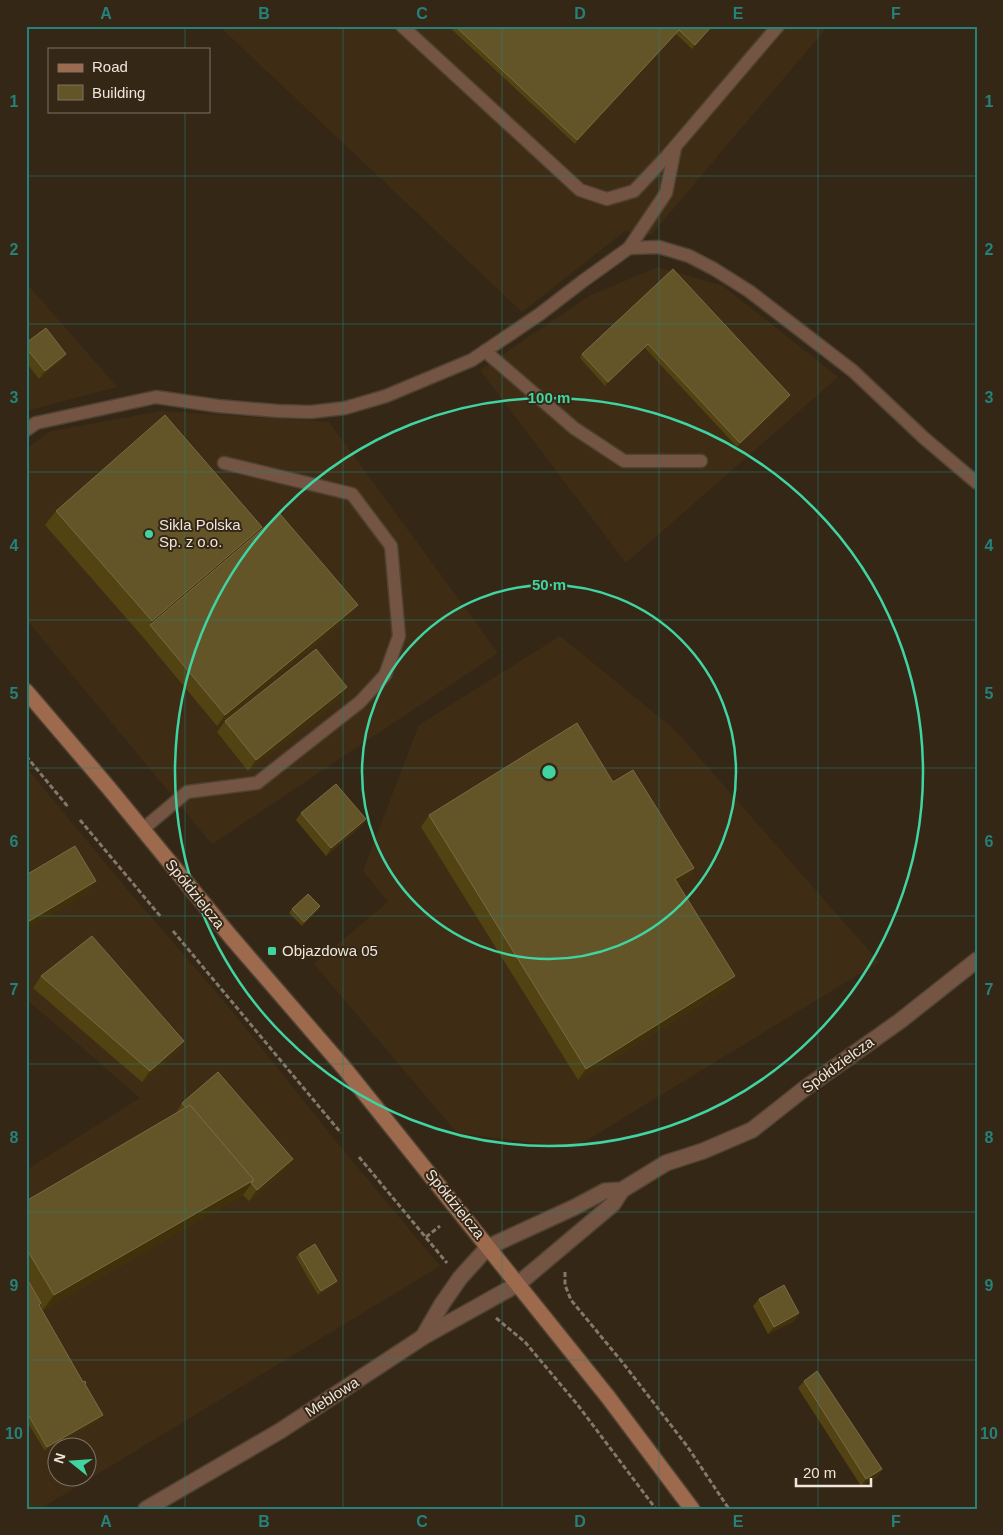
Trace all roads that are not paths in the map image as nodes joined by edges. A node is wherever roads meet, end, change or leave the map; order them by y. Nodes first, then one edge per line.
1 (402, 26) edge
2 (778, 26) edge
3 (676, 145) junction
4 (629, 248) junction
5 (484, 351) junction
6 (26, 430) edge
7 (701, 461) dead end
8 (224, 463) dead end
9 (977, 483) edge
10 (26, 691) edge
11 (143, 829) junction
12 (977, 960) edge
13 (622, 1190) junction
14 (488, 1247) junction
15 (518, 1284) junction
16 (422, 1337) junction
17 (146, 1509) edge
18 (692, 1509) edge

1 - 3 lane
2 - 3 lane
3 - 4 lane
4 - 5 lane
4 - 9 lane
5 - 6 lane
5 - 7 lane
8 - 11 lane
10 - 11 street, Spółdzielcza
11 - 14 street, Spółdzielcza
12 - 13 street, Spółdzielcza
13 - 14 street
13 - 15 street, Spółdzielcza
14 - 15 street, Spółdzielcza
14 - 16 street
15 - 16 street, Meblowa
15 - 18 street
16 - 17 street, Meblowa

